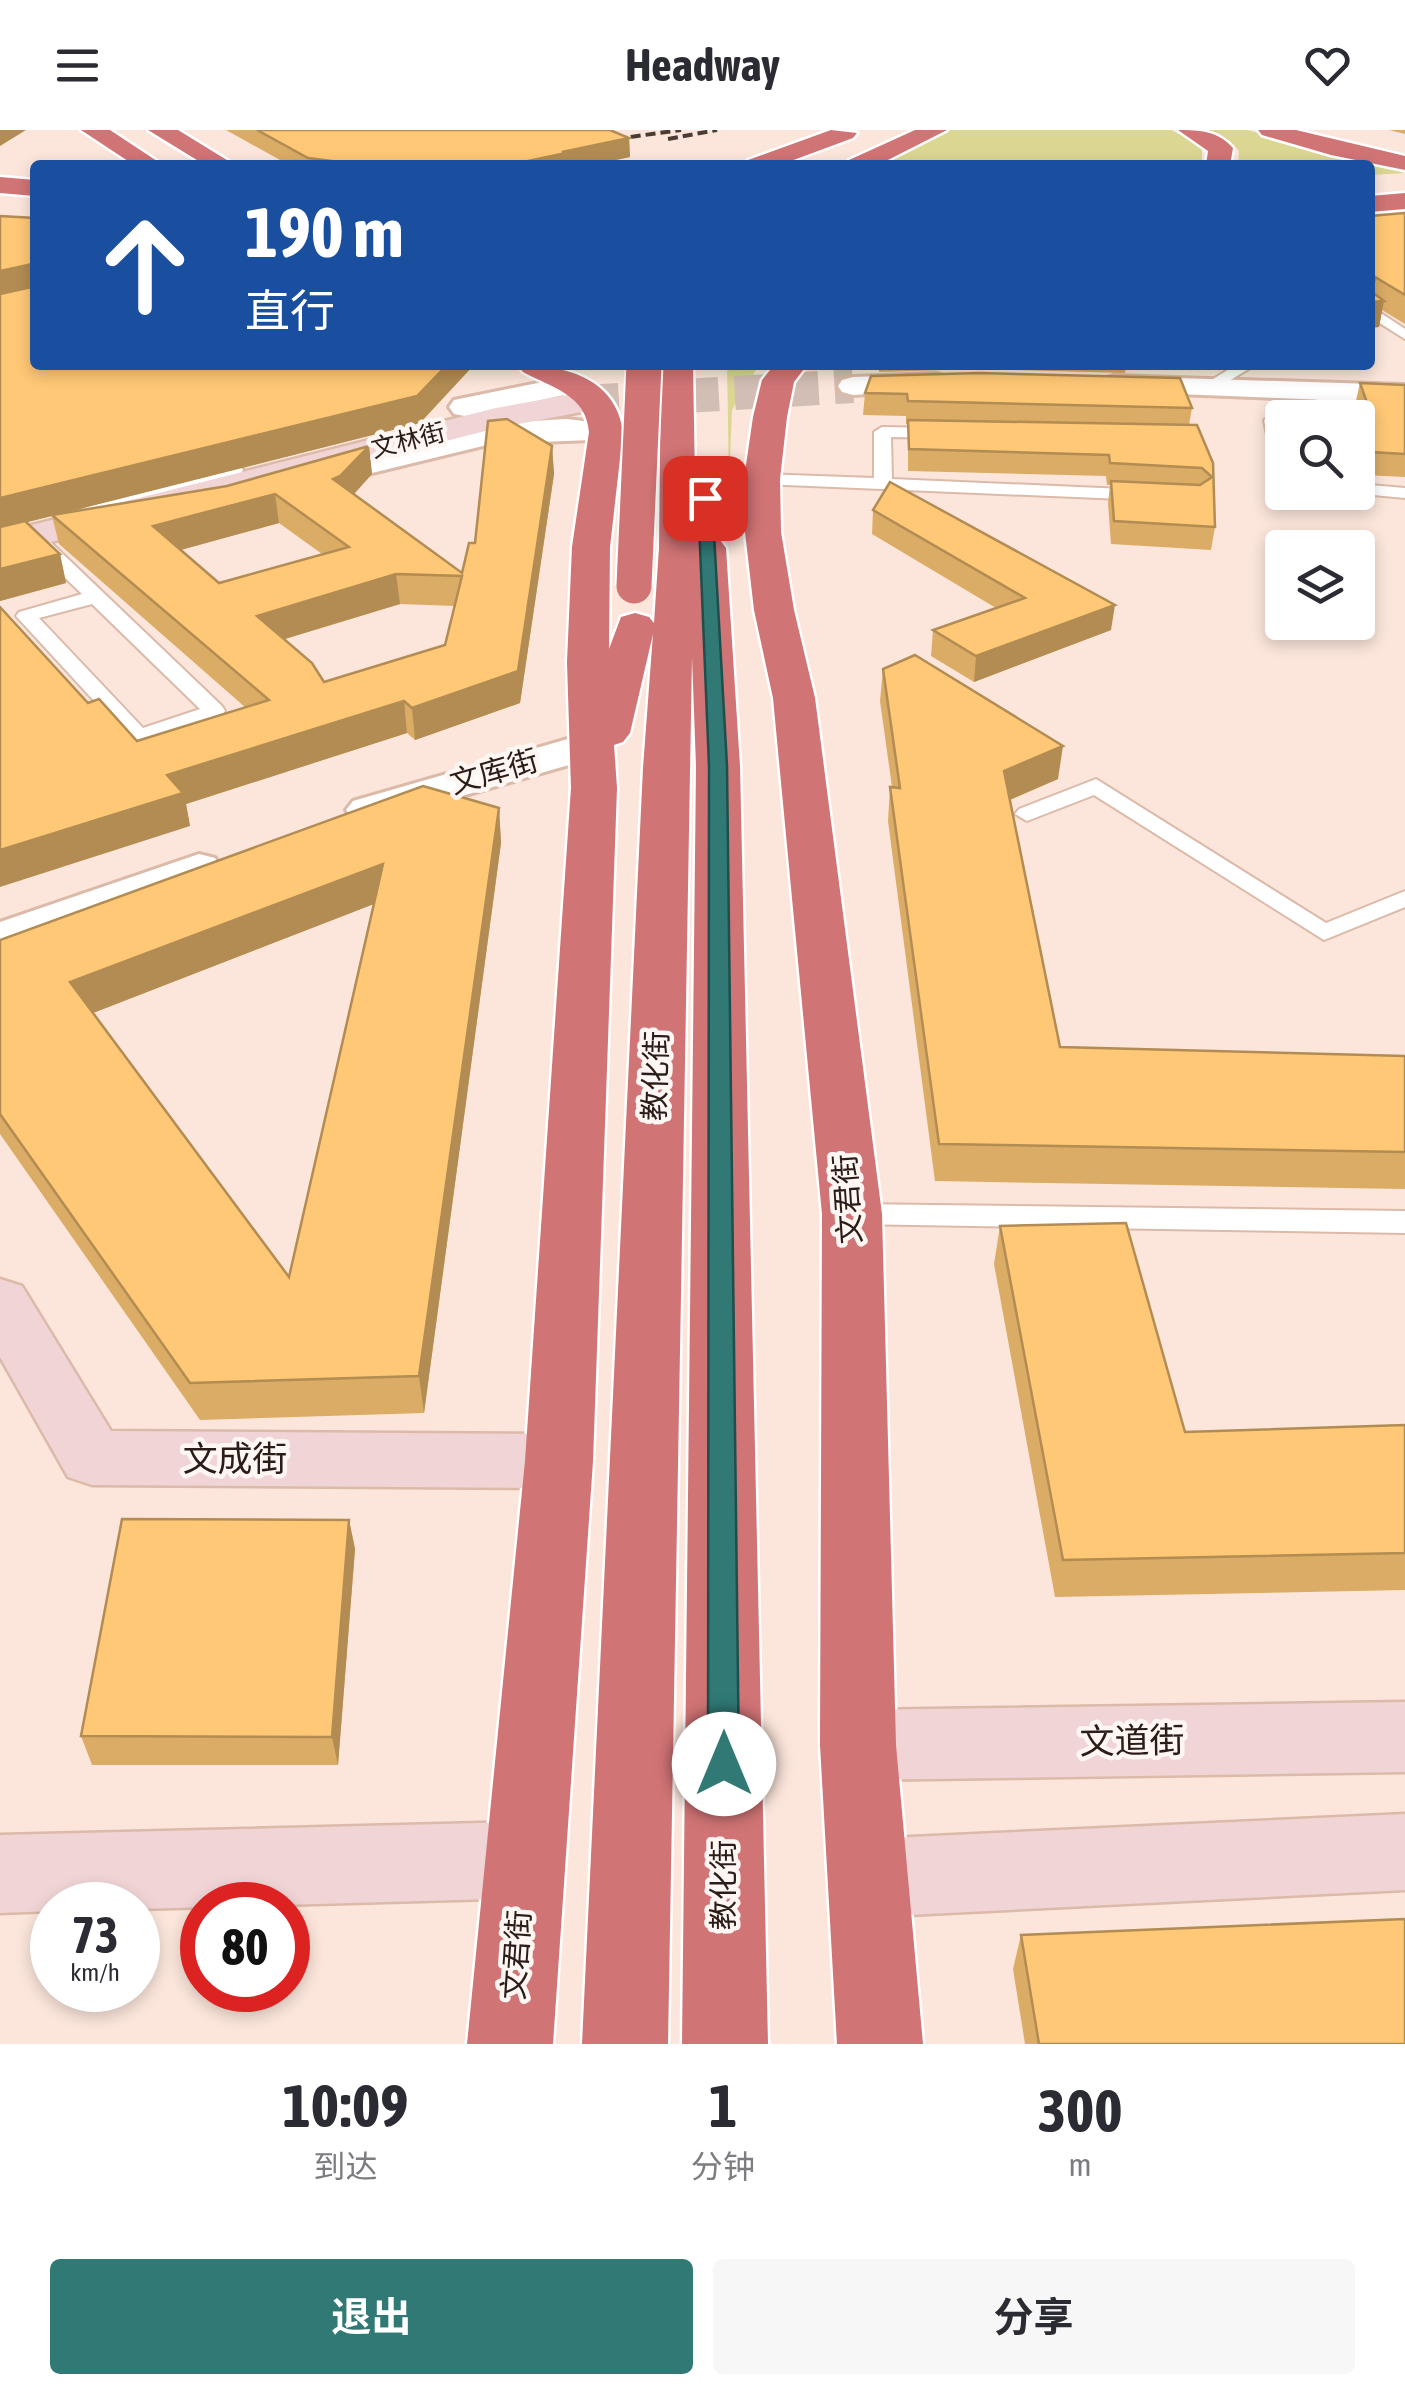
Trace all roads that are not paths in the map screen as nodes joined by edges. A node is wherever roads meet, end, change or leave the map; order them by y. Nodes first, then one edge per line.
1 (93, 130) edge
2 (120, 130) edge
3 (160, 130) edge
4 (887, 130) edge
5 (935, 130) edge
6 (1190, 130) edge
7 (1270, 130) edge
8 (1304, 130) edge
9 (848, 131) edge
10 (1405, 154) edge
11 (144, 160) edge
12 (172, 160) edge
13 (214, 160) edge
14 (770, 160) edge
15 (796, 160) edge
16 (827, 160) edge
17 (869, 160) edge
18 (1219, 160) edge
19 (1405, 164) edge
20 (0, 174) edge
21 (30, 176) edge
22 (0, 185) edge
23 (1405, 186) edge
24 (30, 188) edge
25 (1375, 189) edge
26 (1405, 201) edge
27 (1375, 204) edge
28 (1405, 220) edge
29 (1375, 222) edge
30 (1375, 314) edge
31 (1405, 335) edge
32 (1375, 338) edge
33 (644, 370) edge
34 (677, 370) edge
35 (710, 370) edge
36 (787, 370) edge
37 (1238, 370) edge
38 (959, 383) edge
39 (1092, 384) edge
40 (853, 386) tunnel mouth
41 (1208, 387) junction
42 (1405, 394) edge
43 (574, 396) edge
44 (1300, 400) edge
45 (1359, 400) edge
46 (958, 434) edge
47 (762, 479) junction
48 (883, 484) junction
49 (1375, 490) edge
50 (1405, 493) edge
51 (1157, 496) edge
52 (16, 540) edge
53 (94, 597) junction
54 (634, 606) junction
55 (774, 610) junction
56 (593, 767) junction
57 (692, 767) junction
58 (1028, 814) dead end
59 (328, 824) edge
60 (237, 855) edge
61 (1405, 898) edge
62 (0, 938) edge
63 (852, 1214) junction
64 (1405, 1222) edge
65 (0, 1302) edge
66 (559, 1461) junction
67 (1405, 1737) edge
68 (858, 1745) junction
69 (1405, 1852) edge
70 (524, 1860) junction
71 (0, 1874) edge
72 (868, 1878) junction
73 (510, 2044) edge
74 (625, 2044) edge
75 (725, 2044) edge
76 (880, 2044) edge

1 - 11 highway
2 - 12 highway
3 - 13 highway
4 - 16 highway
5 - 17 highway
6 - 18 highway
7 - 19 highway
8 - 10 highway
9 - 14 highway
9 - 15 highway
20 - 21 highway
22 - 24 highway
23 - 25 highway
26 - 27 highway
28 - 29 highway
30 - 31 lane
31 - 32 lane
33 - 54 highway, bridge
34 - 57 highway
35 - 57 highway
36 - 47 highway, 文君街
37 - 41 lane
38 - 40 street
39 - 41 street
41 - 44 street
42 - 45 street
43 - 52 street, 文林街
43 - 56 highway, 文君街
46 - 48 lane
47 - 48 lane
47 - 55 highway, 文君街
48 - 51 lane
49 - 50 lane
52 - 53 lane
53 - 53 lane
54 - 56 highway
54 - 57 highway
55 - 57 highway
55 - 63 highway, 文君街
56 - 59 street, 文库街
56 - 66 highway, 文君街
57 - 74 highway, 教化街
57 - 75 highway, 教化街
58 - 61 lane
60 - 62 street
63 - 64 lane
63 - 68 highway, 文君街
65 - 66 street, 文成街
66 - 70 highway, 文君街
67 - 68 street, 文道街
68 - 72 highway, 文君街
69 - 72 street
70 - 71 street
70 - 73 highway, 文君街
72 - 76 highway, 文君街

